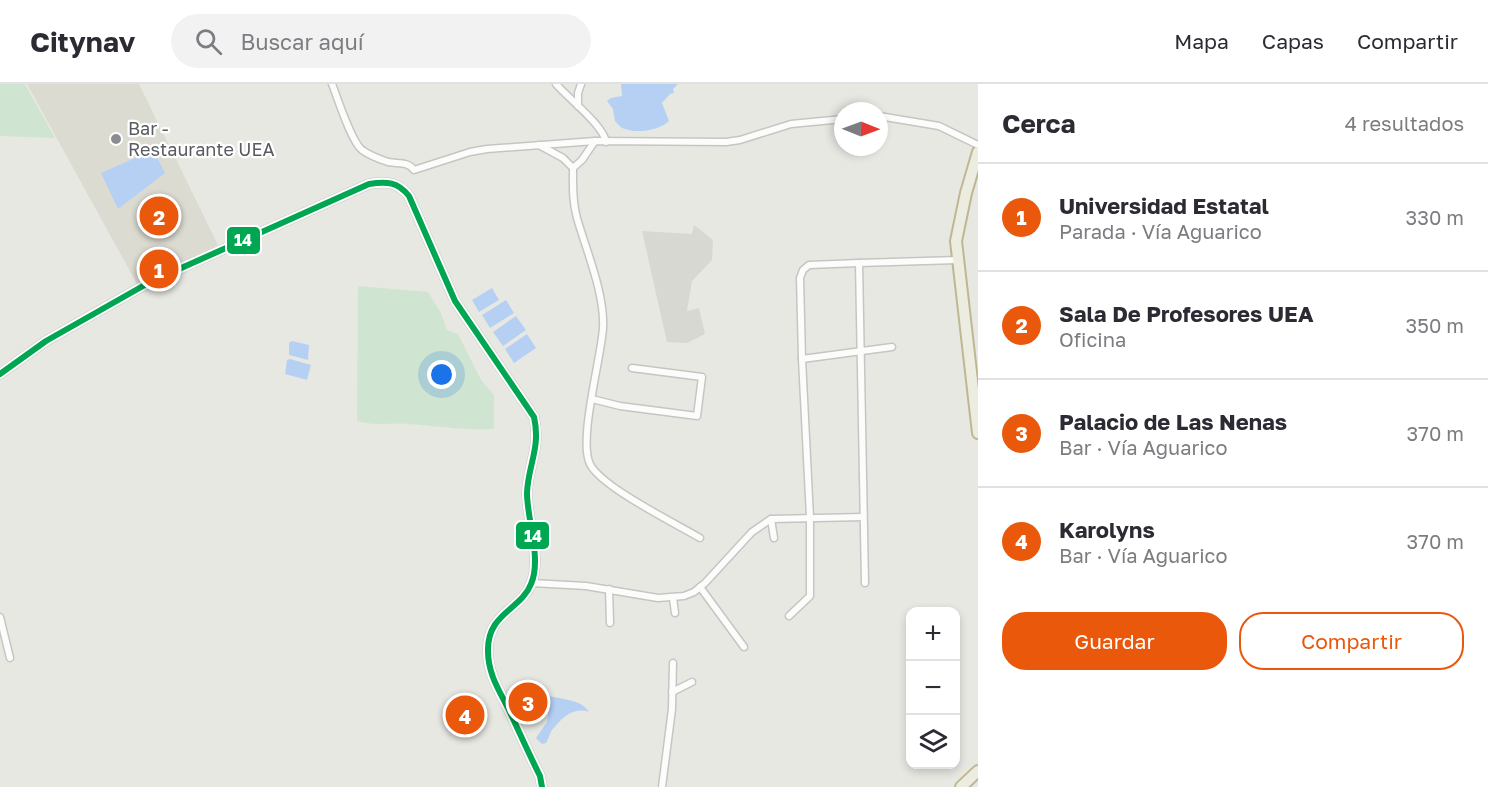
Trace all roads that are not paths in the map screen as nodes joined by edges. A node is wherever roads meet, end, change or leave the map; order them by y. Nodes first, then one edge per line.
1 (332, 84) edge
2 (556, 84) edge
3 (581, 84) edge
4 (578, 106) junction
5 (888, 116) edge
6 (834, 120) edge
7 (595, 141) junction
8 (606, 142) junction
9 (538, 144) junction
10 (978, 145) edge
11 (978, 152) edge
12 (573, 168) junction
13 (957, 260) junction
14 (859, 263) junction
15 (892, 347) dead end
16 (862, 352) junction
17 (802, 359) junction
18 (632, 368) dead end
19 (0, 374) edge
20 (592, 399) junction
21 (978, 433) edge
22 (810, 517) junction
23 (863, 517) junction
24 (771, 519) junction
25 (700, 538) dead end
26 (774, 538) dead end
27 (532, 583) junction
28 (865, 583) dead end
29 (700, 587) junction
30 (609, 589) junction
31 (673, 598) junction
32 (675, 613) dead end
33 (789, 616) dead end
34 (0, 617) edge
35 (610, 623) dead end
36 (744, 647) dead end
37 (10, 658) dead end
38 (673, 663) dead end
39 (692, 682) dead end
40 (672, 692) junction
41 (978, 771) edge
42 (978, 780) edge
43 (963, 786) edge
44 (542, 787) edge
45 (662, 787) edge

1 - 9 street
2 - 4 street
3 - 4 street
4 - 8 street
5 - 10 street
6 - 8 street
7 - 8 street
7 - 9 street
7 - 12 street
9 - 12 street
11 - 13 highway
12 - 20 street
13 - 14 street
13 - 21 highway
14 - 16 street
14 - 17 street
15 - 16 street
16 - 17 street
16 - 23 street
17 - 22 street
18 - 20 street
19 - 27 street
20 - 25 street
22 - 23 street
22 - 24 street
22 - 33 street
23 - 28 street
24 - 26 street
24 - 29 street
27 - 30 street
27 - 44 street
29 - 31 street
29 - 36 street
30 - 31 street
30 - 35 street
31 - 32 street
34 - 37 street
38 - 40 street
39 - 40 street
40 - 45 street
41 - 43 highway
42 - 43 street

